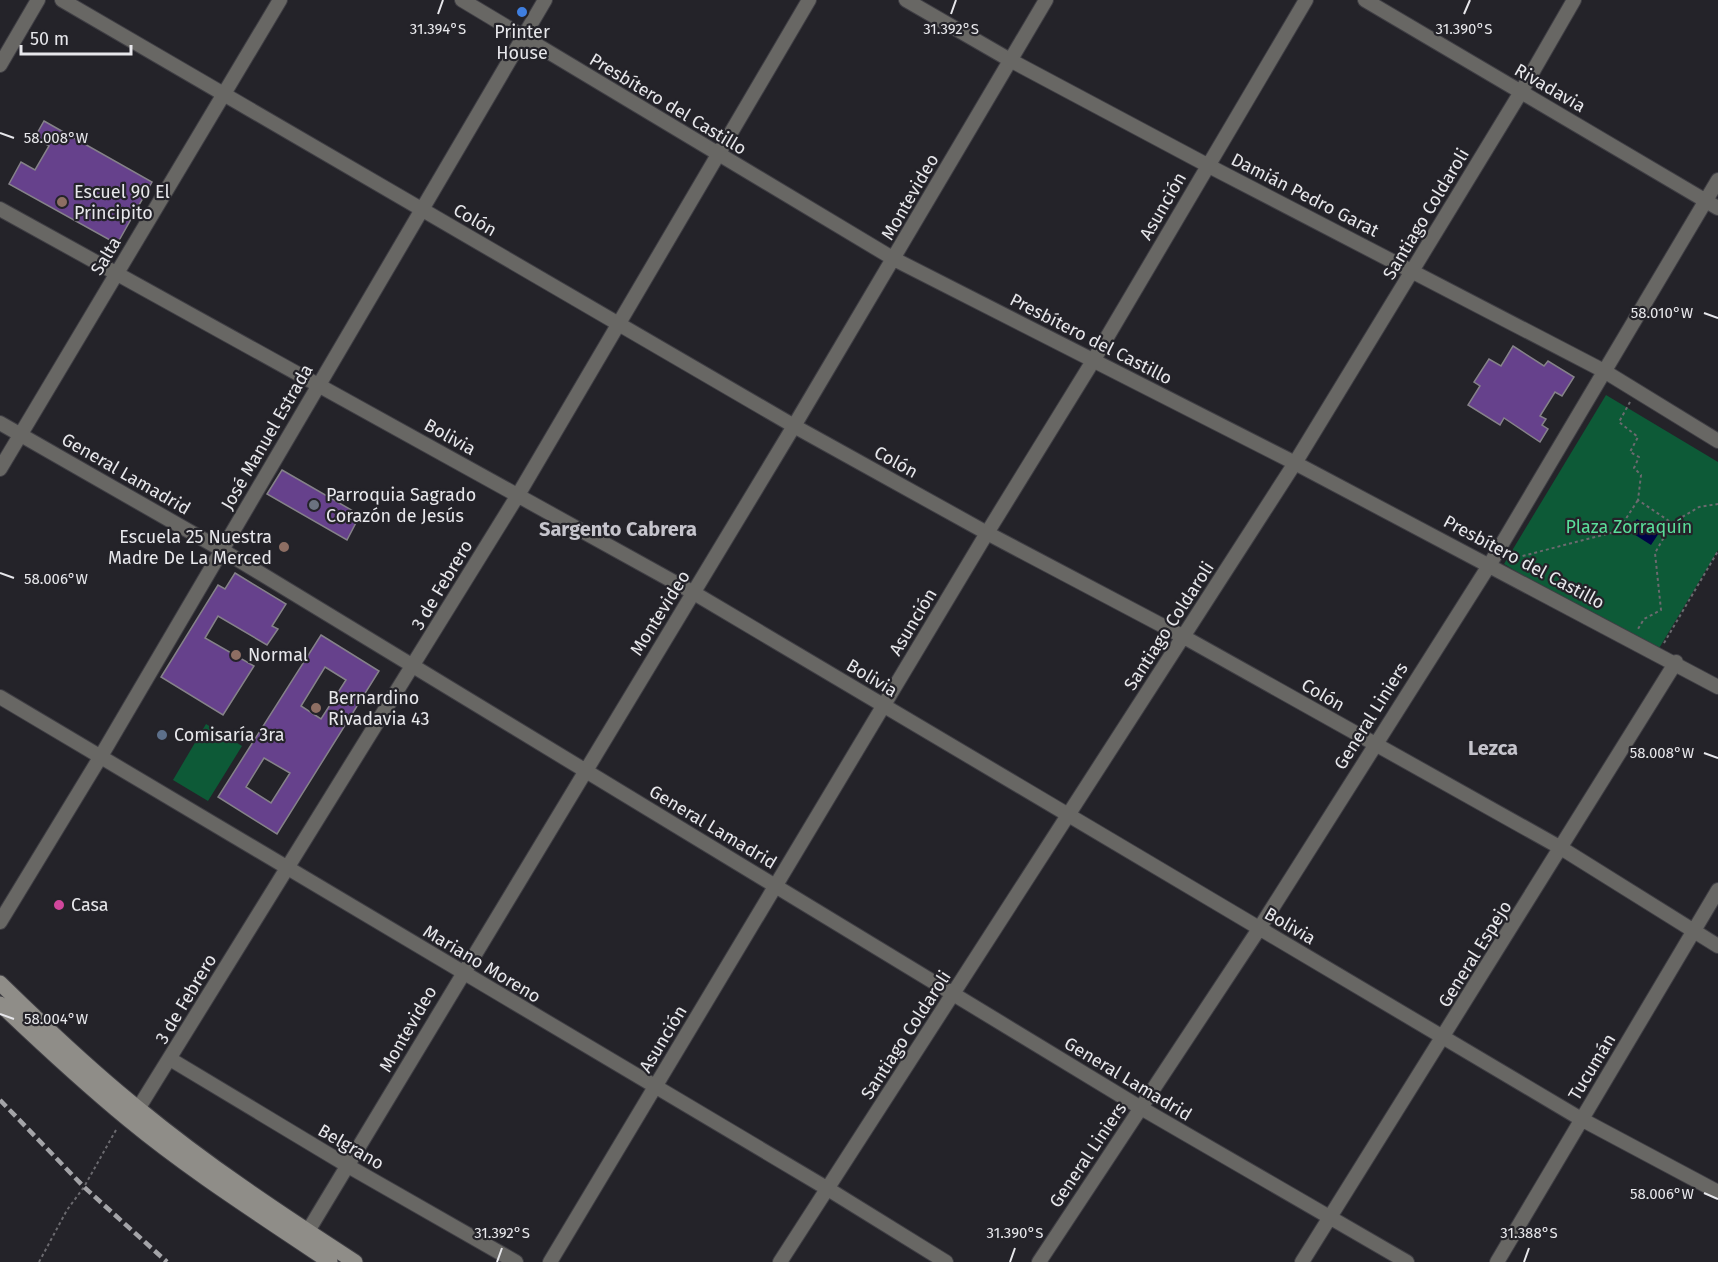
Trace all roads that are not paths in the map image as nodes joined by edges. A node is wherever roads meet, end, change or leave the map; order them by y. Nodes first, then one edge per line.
1 (38, 0) edge
2 (62, 0) edge
3 (280, 0) edge
4 (462, 0) edge
5 (545, 0) edge
6 (809, 0) edge
7 (906, 0) edge
8 (1046, 0) edge
9 (1306, 0) edge
10 (1365, 0) edge
11 (1574, 0) edge
12 (523, 37) junction
13 (1010, 60) junction
14 (0, 65) edge
15 (1521, 92) junction
16 (222, 93) junction
17 (719, 156) junction
18 (1207, 165) junction
19 (1718, 180) edge
20 (1712, 205) edge
21 (0, 209) edge
22 (422, 209) junction
23 (894, 259) junction
24 (1414, 271) junction
25 (116, 274) junction
26 (619, 324) junction
27 (1093, 361) junction
28 (1604, 371) junction
29 (320, 384) junction
30 (0, 423) edge
31 (794, 426) junction
32 (21, 435) junction
33 (1718, 441) edge
34 (1295, 463) junction
35 (0, 469) edge
36 (518, 495) junction
37 (987, 533) junction
38 (222, 550) junction
39 (1490, 564) junction
40 (694, 593) junction
41 (1184, 637) junction
42 (1676, 662) junction
43 (413, 666) junction
44 (1718, 687) edge
45 (0, 697) edge
46 (884, 707) junction
47 (1373, 745) junction
48 (101, 756) junction
49 (585, 770) junction
50 (1070, 815) junction
51 (1561, 848) junction
52 (287, 868) junction
53 (776, 887) junction
54 (1718, 890) edge
55 (0, 922) edge
56 (1259, 929) junction
57 (1693, 931) junction
58 (1718, 946) edge
59 (462, 973) junction
60 (0, 983) edge
61 (953, 995) junction
62 (0, 1004) edge
63 (1445, 1036) junction
64 (170, 1059) junction
65 (654, 1088) junction
66 (1141, 1108) junction
67 (129, 1119) junction
68 (1581, 1119) junction
69 (348, 1166) junction
70 (828, 1189) junction
71 (1718, 1192) edge
72 (1330, 1219) junction
73 (305, 1237) junction
74 (330, 1262) edge
75 (356, 1262) edge
76 (516, 1262) edge
77 (550, 1262) edge
78 (780, 1262) edge
79 (946, 1262) edge
80 (1039, 1262) edge
81 (1302, 1262) edge
82 (1407, 1262) edge
83 (1497, 1262) edge

1 - 14 street
2 - 16 street, Colón
3 - 16 street, Salta
4 - 12 street, Presbítero del Castillo
5 - 12 street, José Manuel Estrada
6 - 17 street, 3 de Febrero
7 - 13 street, Damián Pedro Garat
8 - 13 street, Montevideo
9 - 18 street, Asunción
10 - 15 street, Rivadavia
11 - 15 street, Santiago Coldaroli
12 - 17 street, Presbítero del Castillo
12 - 22 street, José Manuel Estrada
13 - 18 street, Damián Pedro Garat
13 - 23 street, Montevideo
15 - 20 street, Rivadavia
15 - 24 street, Santiago Coldaroli
16 - 22 street, Colón
16 - 25 street, Salta
17 - 23 street, Presbítero del Castillo
17 - 26 street, 3 de Febrero
18 - 24 street, Damián Pedro Garat
18 - 27 street, Asunción
19 - 20 street, General Liniers
20 - 28 street, General Liniers
21 - 25 street, Bolivia
22 - 26 street, Colón
22 - 29 street, José Manuel Estrada
23 - 27 street, Presbítero del Castillo
23 - 31 street, Montevideo
24 - 28 street, Damián Pedro Garat
24 - 34 street, Santiago Coldaroli
25 - 29 street, Bolivia
25 - 32 street, Salta
26 - 31 street, Colón
26 - 36 street, 3 de Febrero
27 - 34 street, Presbítero del Castillo
27 - 37 street, Asunción
28 - 33 street, Damián Pedro Garat
28 - 39 street, General Liniers
29 - 36 street, Bolivia
29 - 38 street, José Manuel Estrada
30 - 32 street, General Lamadrid
31 - 37 street, Colón
31 - 40 street, Montevideo
32 - 35 street, Salta
32 - 38 street, General Lamadrid
34 - 39 street, Presbítero del Castillo
34 - 41 street, Santiago Coldaroli
36 - 40 street, Bolivia
36 - 43 street, 3 de Febrero
37 - 41 street, Colón
37 - 46 street, Asunción
38 - 43 street, General Lamadrid
38 - 48 street, José Manuel Estrada
39 - 42 street, Presbítero del Castillo
39 - 47 street, General Liniers
40 - 46 street, Bolivia
40 - 49 street, Montevideo
41 - 47 street, Colón
41 - 50 street, Santiago Coldaroli
42 - 44 street, Presbítero del Castillo
42 - 51 street, General Espejo
43 - 49 street, General Lamadrid
43 - 52 street, 3 de Febrero
45 - 48 street, Mariano Moreno
46 - 50 street, Bolivia
46 - 53 street, Asunción
47 - 51 street, Colón
47 - 56 street, General Liniers
48 - 52 street, Mariano Moreno
48 - 55 street, José Manuel Estrada
49 - 53 street, General Lamadrid
49 - 59 street, Montevideo
50 - 56 street, Bolivia
50 - 61 street, Santiago Coldaroli
51 - 57 street, Colón
51 - 63 street, General Espejo
52 - 59 street, Mariano Moreno
52 - 64 street, 3 de Febrero
53 - 61 street, General Lamadrid
53 - 65 street, Asunción
54 - 57 street, Tucumán
56 - 63 street, Bolivia
56 - 66 street, General Liniers
57 - 58 street, Colón
57 - 68 street, Tucumán
59 - 65 street, Mariano Moreno
59 - 69 street, Montevideo
60 - 67 main road
61 - 66 street, General Lamadrid
61 - 70 street, Santiago Coldaroli
62 - 67 main road
63 - 68 street, Bolivia
63 - 72 street, General Espejo
64 - 67 street, 3 de Febrero
64 - 69 street, Belgrano
65 - 70 street, Mariano Moreno
65 - 77 street, Asunción
66 - 72 street, General Lamadrid
66 - 80 street, General Liniers
67 - 73 main road
68 - 71 street, Bolivia
68 - 83 street, Tucumán
69 - 73 street, Montevideo
69 - 76 street, Belgrano
70 - 78 street, Santiago Coldaroli
70 - 79 street, Mariano Moreno
72 - 81 street, General Espejo
72 - 82 street, General Lamadrid
73 - 74 main road
73 - 75 main road

